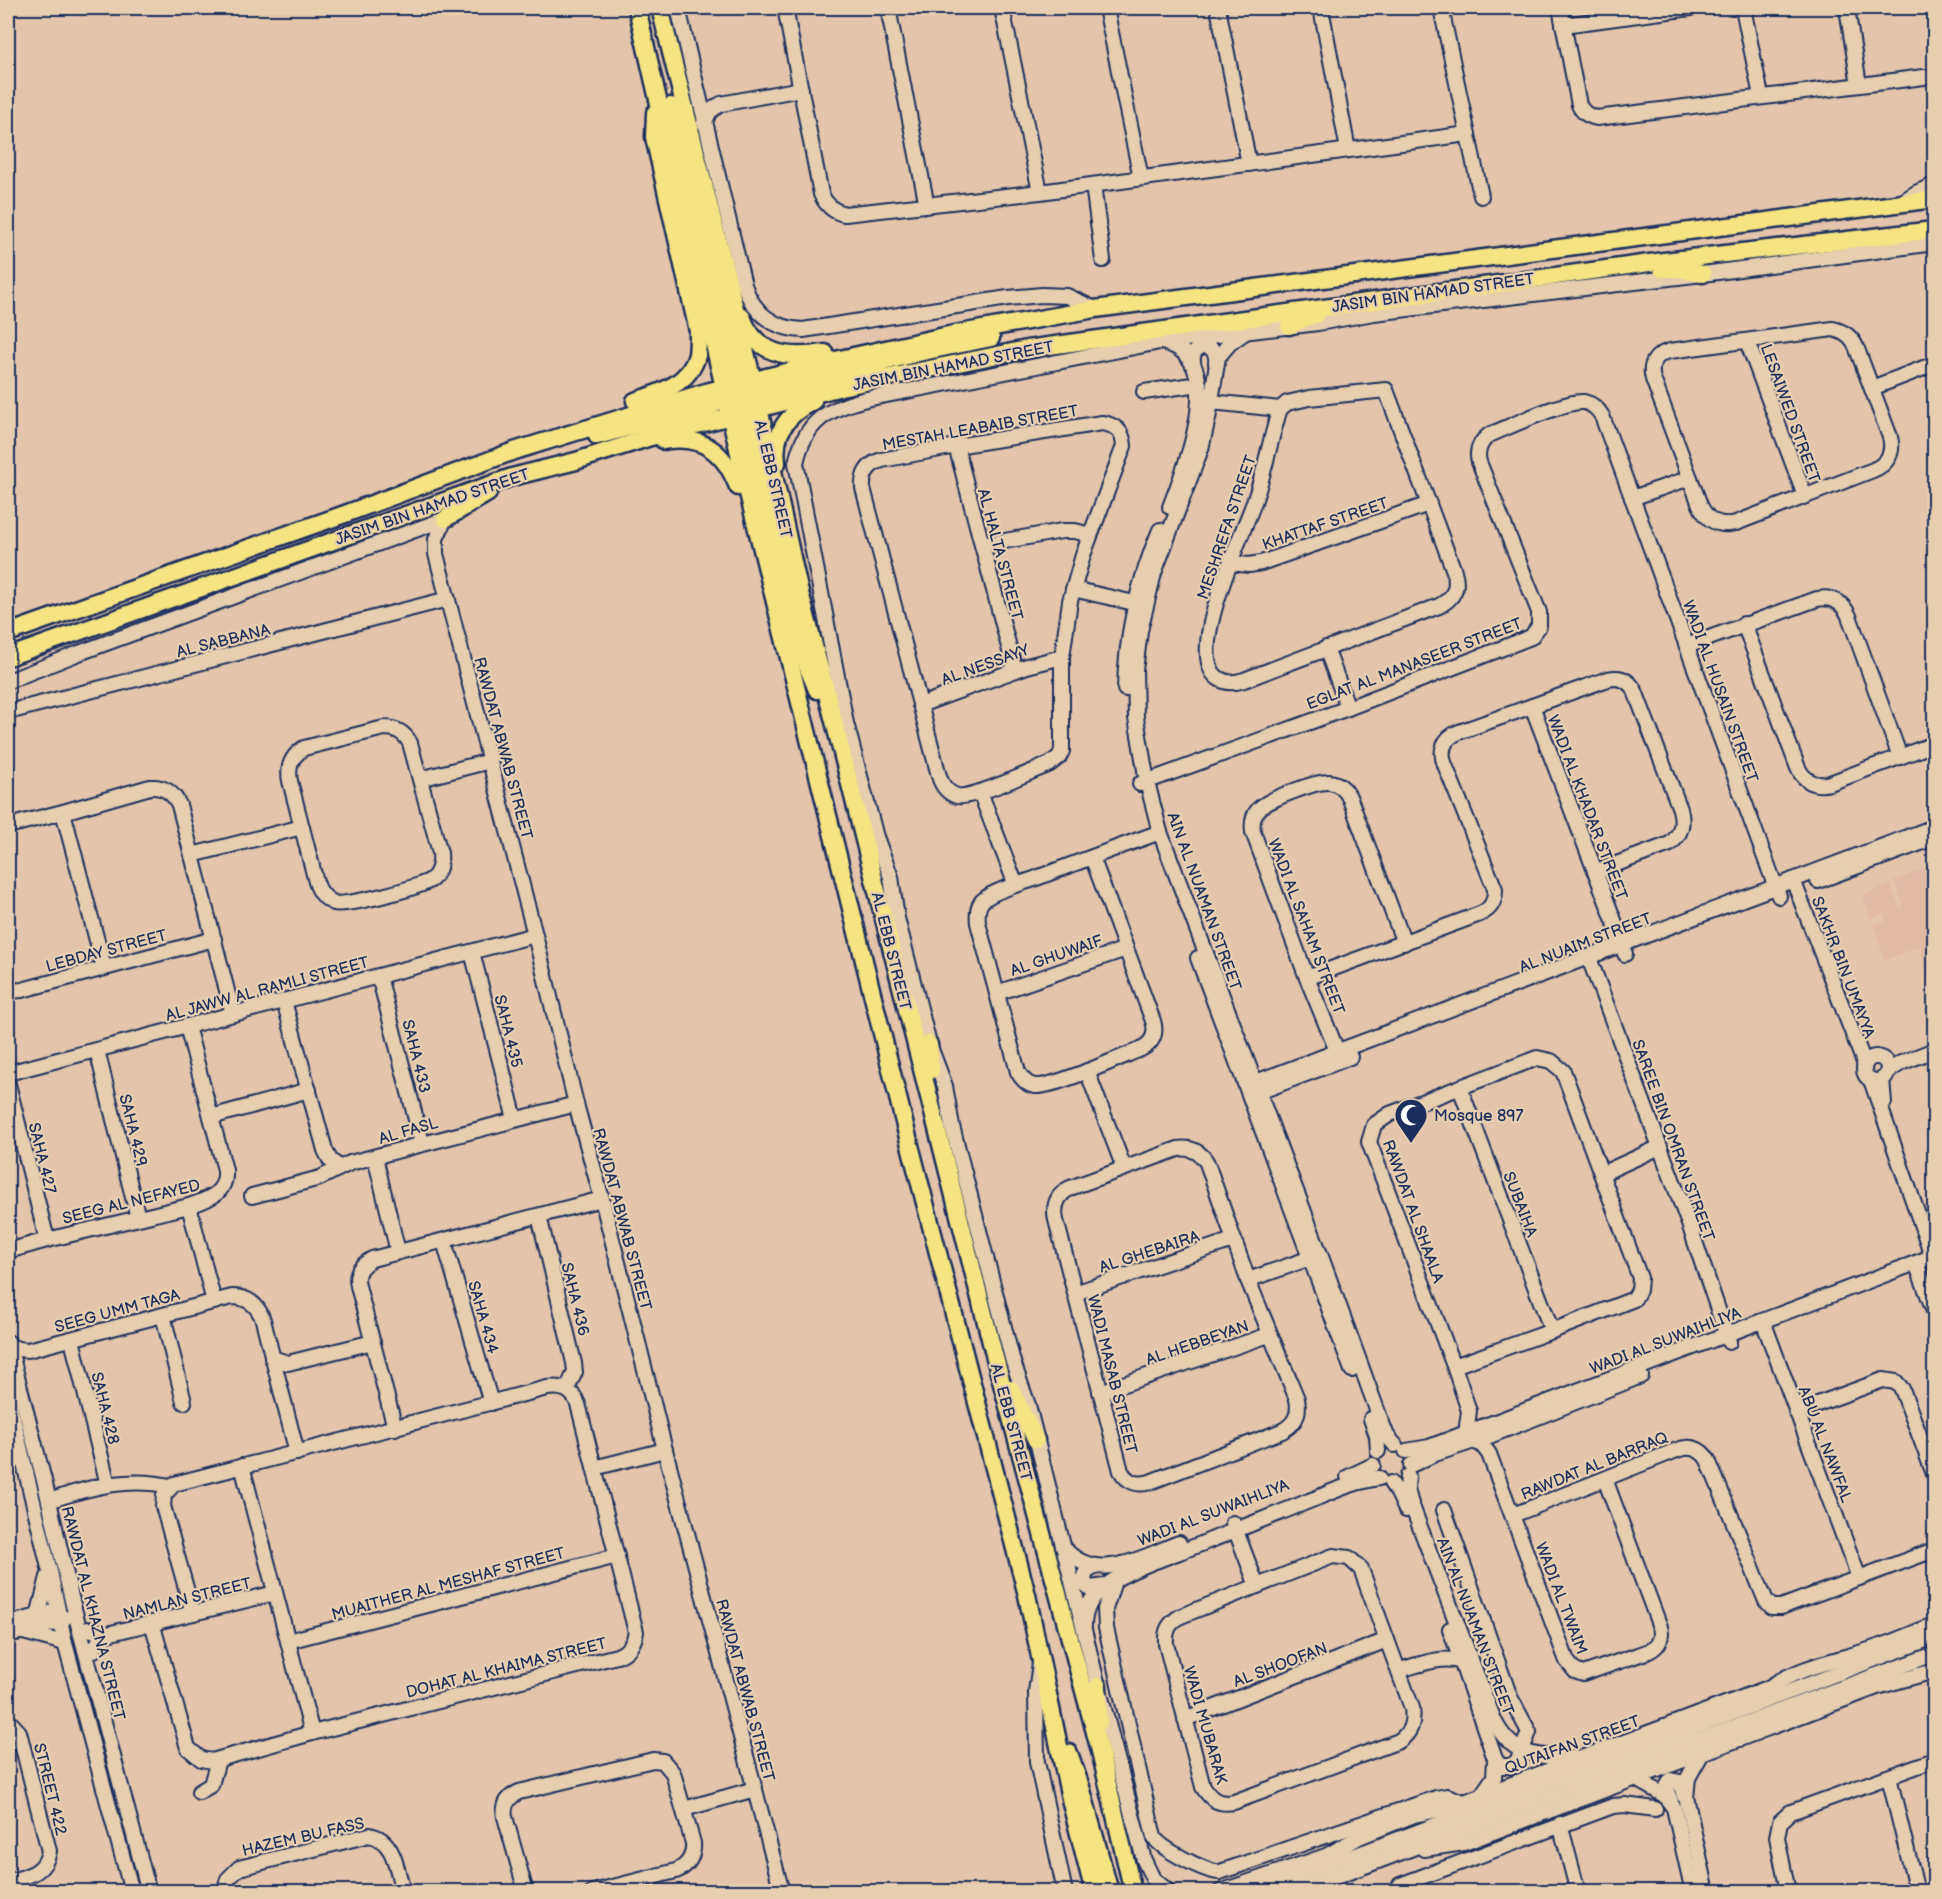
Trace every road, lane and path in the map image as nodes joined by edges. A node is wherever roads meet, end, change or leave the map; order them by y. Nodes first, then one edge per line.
1 (636, 8) edge
2 (647, 8) edge
3 (660, 8) edge
4 (678, 8) edge
5 (785, 8) edge
6 (888, 8) edge
7 (1002, 8) edge
8 (1106, 8) edge
9 (1218, 8) edge
10 (1321, 8) edge
11 (1441, 8) edge
12 (1560, 8) edge
13 (1691, 8) edge
14 (1743, 8) edge
15 (1846, 8) edge
16 (1656, 9) edge
17 (1563, 25) junction
18 (1924, 76) dead end
19 (1859, 85) junction
20 (696, 88) junction
21 (801, 89) junction
22 (1761, 96) junction
23 (658, 100) junction
24 (721, 104) junction
25 (704, 123) junction
26 (1468, 134) junction
27 (1348, 150) junction
28 (1249, 164) junction
29 (1141, 178) junction
30 (1093, 185) junction
31 (1935, 185) edge
32 (1040, 192) junction
33 (1481, 196) dead end
34 (1935, 199) edge
35 (1899, 204) junction
36 (927, 206) junction
37 (712, 223) junction
38 (1935, 230) edge
39 (1935, 243) edge
40 (1103, 260) dead end
41 (1623, 267) junction
42 (1703, 274) junction
43 (1370, 300) junction
44 (1095, 309) junction
45 (1075, 313) junction
46 (1289, 326) junction
47 (1251, 330) junction
48 (949, 335) junction
49 (1747, 340) junction
50 (1160, 342) junction
51 (1127, 347) junction
52 (1027, 349) junction
53 (1193, 362) junction
54 (1216, 363) junction
55 (1935, 364) edge
56 (1199, 384) junction
57 (841, 387) junction
58 (1872, 388) junction
59 (1144, 392) dead end
60 (741, 397) junction
61 (1211, 402) junction
62 (1280, 409) junction
63 (804, 438) joint
64 (956, 446) junction
65 (521, 448) junction
66 (576, 461) junction
67 (512, 477) junction
68 (1690, 478) junction
69 (1804, 496) junction
70 (1632, 498) junction
71 (1429, 504) junction
72 (445, 519) junction
73 (363, 529) junction
74 (408, 534) junction
75 (1090, 535) junction
76 (982, 545) junction
77 (436, 554) junction
78 (1231, 563) junction
79 (799, 589) junction
80 (1073, 589) junction
81 (448, 599) junction
82 (1140, 604) junction
83 (777, 607) junction
84 (1744, 624) junction
85 (8, 633) edge
86 (1687, 646) junction
87 (1326, 648) junction
88 (8, 657) edge
89 (1062, 657) junction
90 (1015, 670) junction
91 (8, 681) edge
92 (920, 705) junction
93 (1532, 706) junction
94 (1348, 708) junction
95 (8, 712) edge
96 (835, 725) junction
97 (1935, 744) edge
98 (1900, 757) junction
99 (490, 761) junction
100 (420, 779) junction
101 (1144, 783) junction
102 (980, 792) junction
103 (63, 812) junction
104 (8, 826) edge
105 (302, 827) junction
106 (1935, 827) edge
107 (1156, 834) junction
108 (1935, 838) edge
109 (192, 855) junction
110 (1092, 857) junction
111 (872, 868) junction
112 (1595, 872) junction
113 (1797, 884) junction
114 (1016, 885) junction
115 (1777, 892) junction
116 (897, 918) junction
117 (535, 935) junction
118 (213, 939) junction
119 (1404, 943) junction
120 (1126, 949) junction
121 (1624, 950) junction
122 (472, 952) junction
123 (1591, 962) junction
124 (104, 968) junction
125 (379, 976) junction
126 (1307, 978) junction
127 (8, 991) edge
128 (997, 993) junction
129 (284, 1001) junction
130 (233, 1014) junction
131 (187, 1026) junction
132 (928, 1044) junction
133 (1935, 1044) edge
134 (97, 1050) junction
135 (1935, 1050) edge
136 (1339, 1056) junction
137 (1877, 1069) junction
138 (1087, 1071) junction
139 (8, 1073) edge
140 (8, 1084) edge
141 (1460, 1088) junction
142 (1252, 1089) junction
143 (309, 1090) junction
144 (576, 1104) junction
145 (211, 1117) junction
146 (515, 1119) junction
147 (936, 1125) junction
148 (422, 1143) junction
149 (1660, 1147) junction
150 (375, 1157) junction
151 (339, 1167) junction
152 (1124, 1168) junction
153 (1601, 1174) junction
154 (252, 1196) dead end
155 (602, 1199) junction
156 (189, 1206) junction
157 (538, 1216) junction
158 (138, 1218) junction
159 (1935, 1239) edge
160 (47, 1240) junction
161 (1233, 1240) junction
162 (444, 1241) junction
163 (8, 1251) edge
164 (398, 1252) junction
165 (1315, 1256) junction
166 (1934, 1260) edge
167 (1918, 1267) junction
168 (1248, 1280) junction
169 (1075, 1293) junction
170 (214, 1302) junction
171 (1935, 1311) edge
172 (163, 1315) junction
173 (1764, 1324) junction
174 (1552, 1331) junction
175 (1269, 1335) junction
176 (1728, 1338) junction
177 (72, 1340) junction
178 (373, 1342) junction
179 (8, 1343) edge
180 (28, 1350) junction
181 (994, 1354) junction
182 (272, 1358) junction
183 (288, 1363) junction
184 (1454, 1366) junction
185 (14, 1367) junction
186 (277, 1378) junction
187 (567, 1389) junction
188 (1100, 1392) junction
189 (8, 1398) edge
190 (184, 1402) dead end
191 (491, 1403) junction
192 (1469, 1412) junction
193 (1796, 1412) junction
194 (395, 1428) junction
195 (1489, 1430) junction
196 (1470, 1437) junction
197 (1036, 1440) junction
198 (1400, 1448) junction
199 (665, 1450) junction
200 (1378, 1451) junction
201 (297, 1453) junction
202 (1489, 1454) junction
203 (242, 1466) junction
204 (594, 1468) junction
205 (1409, 1470) junction
206 (1935, 1474) edge
207 (1381, 1475) junction
208 (1605, 1479) junction
209 (45, 1484) junction
210 (108, 1485) junction
211 (170, 1486) junction
212 (55, 1499) junction
213 (1444, 1510) dead end
214 (1513, 1515) junction
215 (1234, 1526) junction
216 (1063, 1546) junction
217 (1935, 1550) edge
218 (617, 1556) junction
219 (1095, 1567) junction
220 (50, 1572) junction
221 (1859, 1578) junction
222 (1109, 1584) junction
223 (1257, 1586) junction
224 (275, 1593) junction
225 (193, 1613) junction
226 (64, 1614) junction
227 (38, 1616) junction
228 (152, 1623) junction
229 (8, 1624) edge
230 (1935, 1625) edge
231 (88, 1629) junction
232 (1084, 1631) junction
233 (14, 1633) edge
234 (107, 1634) junction
235 (1935, 1637) edge
236 (1387, 1640) junction
237 (288, 1641) junction
238 (1455, 1642) junction
239 (64, 1643) junction
240 (1932, 1656) edge
241 (91, 1657) junction
242 (1440, 1659) junction
243 (1040, 1661) junction
244 (1462, 1662) junction
245 (1400, 1670) junction
246 (1935, 1671) edge
247 (1818, 1682) junction
248 (1098, 1686) junction
249 (1768, 1688) junction
250 (1126, 1716) junction
251 (1185, 1719) junction
252 (8, 1720) edge
253 (1107, 1721) junction
254 (1056, 1729) junction
255 (312, 1733) junction
256 (1100, 1751) junction
257 (1521, 1751) junction
258 (1702, 1753) junction
259 (1586, 1756) junction
260 (1495, 1759) junction
261 (218, 1760) junction
262 (1935, 1760) edge
263 (1889, 1777) junction
264 (1634, 1778) junction
265 (755, 1789) junction
266 (199, 1792) dead end
267 (1478, 1796) junction
268 (1463, 1802) junction
269 (1569, 1803) junction
270 (1672, 1803) junction
271 (1687, 1807) junction
272 (1448, 1808) junction
273 (684, 1809) junction
274 (1655, 1809) dead end
275 (1575, 1819) junction
276 (1560, 1824) junction
277 (1394, 1840) junction
278 (1407, 1850) junction
279 (1125, 1855) junction
280 (8, 1881) edge
281 (1400, 1885) dead end
282 (1167, 1891) edge
283 (132, 1892) edge
284 (149, 1892) edge
285 (224, 1892) edge
286 (403, 1892) edge
287 (526, 1892) edge
288 (593, 1892) edge
289 (782, 1892) edge
290 (1065, 1892) edge
291 (1094, 1892) edge
292 (1110, 1892) edge
293 (1133, 1892) edge
294 (1146, 1892) edge
295 (1220, 1892) edge
296 (1258, 1892) edge
297 (1296, 1892) edge
298 (1578, 1892) edge
299 (1693, 1892) edge
300 (1707, 1892) edge
301 (1788, 1892) edge
302 (1917, 1892) edge

1 - 23 main road, AL EBB STREET
2 - 60 main road
3 - 37 main road, AL EBB STREET
4 - 20 street
5 - 21 street
6 - 36 street
7 - 32 street
8 - 29 street
9 - 28 street
10 - 27 street
11 - 26 street
12 - 17 street
13 - 16 street
14 - 22 street
15 - 19 street
16 - 17 street
17 - 22 street
18 - 19 street
19 - 22 street
20 - 24 street
20 - 25 street
21 - 24 street
21 - 36 street
23 - 60 main road, AL EBB STREET
23 - 65 main road
24 - 25 street
25 - 44 street
26 - 27 street
26 - 33 street
27 - 28 street
28 - 29 street
29 - 30 street
30 - 32 street
30 - 40 street
31 - 35 street, JASIM BIN HAMAD STREET
32 - 36 street
34 - 35 main road, JASIM BIN HAMAD STREET
35 - 44 main road, JASIM BIN HAMAD STREET
37 - 48 main road
37 - 60 main road, AL EBB STREET
38 - 41 main road, JASIM BIN HAMAD STREET
39 - 42 street, JASIM BIN HAMAD STREET
41 - 42 main road
41 - 43 main road, JASIM BIN HAMAD STREET
42 - 46 street, JASIM BIN HAMAD STREET
43 - 46 main road
43 - 52 main road, JASIM BIN HAMAD STREET
44 - 45 main road, JASIM BIN HAMAD STREET
45 - 48 main road, JASIM BIN HAMAD STREET
45 - 60 main road
46 - 47 street, JASIM BIN HAMAD STREET
47 - 50 street, JASIM BIN HAMAD STREET
47 - 54 street
48 - 60 main road, JASIM BIN HAMAD STREET
49 - 58 street
49 - 68 street
49 - 69 street, LESAIWED STREET
50 - 51 street, JASIM BIN HAMAD STREET
50 - 53 street
51 - 52 main road
51 - 63 street, JASIM BIN HAMAD STREET
52 - 57 main road, JASIM BIN HAMAD STREET
53 - 54 street
53 - 56 street, AIN AL NUAMAN STREET
54 - 61 street, AIN AL NUAMAN STREET
55 - 58 street
56 - 59 street
56 - 82 street, AIN AL NUAMAN STREET
57 - 60 main road, JASIM BIN HAMAD STREET
57 - 79 main road
58 - 69 street
60 - 65 main road, JASIM BIN HAMAD STREET
60 - 66 main road, JASIM BIN HAMAD STREET
60 - 73 main road
60 - 79 main road, AL EBB STREET
60 - 83 main road, AL EBB STREET
60 - 96 main road
61 - 62 street
61 - 82 street, AIN AL NUAMAN STREET
62 - 71 street, MESHREFA STREET
62 - 78 street, MESHREFA STREET
63 - 116 street, AL EBB STREET
64 - 75 street, MESTAH LEABAIB STREET
64 - 76 street, AL HALTA STREET
64 - 92 street, MESTAH LEABAIB STREET
65 - 85 main road, JASIM BIN HAMAD STREET
66 - 67 main road, JASIM BIN HAMAD STREET
66 - 83 main road
67 - 72 main road
67 - 73 main road, JASIM BIN HAMAD STREET
68 - 69 street
68 - 70 street
70 - 86 street, WADI AL HUSAIN STREET
70 - 94 street, EGLAT AL MANASEER STREET
71 - 78 street, KHATTAF STREET
71 - 87 street, MESHREFA STREET
72 - 74 street, JASIM BIN HAMAD STREET
72 - 77 street, RAWDAT ABWAB STREET
73 - 88 main road, JASIM BIN HAMAD STREET
74 - 77 street
74 - 91 street, JASIM BIN HAMAD STREET
75 - 76 street
75 - 80 street, MESTAH LEABAIB STREET
76 - 90 street, AL HALTA STREET
77 - 81 street, RAWDAT ABWAB STREET
78 - 87 street, MESHREFA STREET
79 - 96 main road, AL EBB STREET
80 - 82 street
80 - 89 street, MESTAH LEABAIB STREET
81 - 95 street, AL SABBANA
81 - 99 street, RAWDAT ABWAB STREET
82 - 101 street, AIN AL NUAMAN STREET
83 - 243 main road, AL EBB STREET
84 - 86 street
84 - 98 street
84 - 98 street
86 - 115 street, WADI AL HUSAIN STREET
87 - 94 street
89 - 90 street, AL NESSAYY
89 - 102 street, MESTAH LEABAIB STREET
90 - 92 street, AL NESSAYY
92 - 102 street, MESTAH LEABAIB STREET
93 - 112 street, WADI AL KHADAR STREET
93 - 112 street
93 - 119 street
94 - 101 street, EGLAT AL MANASEER STREET
96 - 111 main road, AL EBB STREET
97 - 98 street
99 - 100 street
99 - 117 street, RAWDAT ABWAB STREET
100 - 105 street
100 - 105 street
101 - 107 street, AIN AL NUAMAN STREET
102 - 114 street
103 - 104 street
103 - 109 street
103 - 124 street
105 - 109 street
106 - 113 street, AL NUAIM STREET
107 - 110 street
107 - 142 street, AIN AL NUAMAN STREET
108 - 113 street, AL NUAIM STREET
109 - 118 street
110 - 114 street
110 - 120 street
111 - 116 main road
111 - 147 main road, AL EBB STREET
112 - 121 street, WADI AL KHADAR STREET
113 - 115 street, AL NUAIM STREET
113 - 137 street, SAKHR BIN UMAYYA
114 - 128 street
115 - 121 street, AL NUAIM STREET
116 - 132 street, AL EBB STREET
117 - 122 street, AL JAWW AL RAMLI STREET
117 - 144 street, RAWDAT ABWAB STREET
118 - 124 street, LEBDAY STREET
118 - 130 street
119 - 126 street
119 - 126 street, WADI AL SAHAM STREET
120 - 128 street, AL GHUWAIF
120 - 138 street
121 - 123 street, AL NUAIM STREET
122 - 125 street, AL JAWW AL RAMLI STREET
122 - 146 street, SAHA 435
123 - 136 street, AL NUAIM STREET
123 - 149 street, SAREE BIN OMRAN STREET
124 - 127 street, LEBDAY STREET
125 - 129 street, AL JAWW AL RAMLI STREET
125 - 148 street, SAHA 433
126 - 136 street, WADI AL SAHAM STREET
128 - 138 street
129 - 130 street, AL JAWW AL RAMLI STREET
129 - 143 street
130 - 131 street, AL JAWW AL RAMLI STREET
131 - 134 street, AL JAWW AL RAMLI STREET
131 - 145 street, SEEG AL NEFAYED
132 - 147 main road
132 - 197 street, AL EBB STREET
133 - 137 street
134 - 139 street, AL JAWW AL RAMLI STREET
134 - 158 street, SAHA 429
135 - 137 street
136 - 142 street, AL NUAIM STREET
137 - 159 street, SAKHR BIN UMAYYA
137 - 166 street, SAKHR BIN UMAYYA
138 - 152 street
140 - 160 street, SAHA 427
141 - 153 street, RAWDAT AL SHAALA
141 - 174 street, SUBAIHA
141 - 184 street, RAWDAT AL SHAALA
142 - 165 street, AIN AL NUAMAN STREET
143 - 145 street
143 - 151 street
144 - 146 street, AL FASL
144 - 155 street, RAWDAT ABWAB STREET
145 - 156 street, SEEG AL NEFAYED
146 - 148 street, AL FASL
147 - 181 main road, AL EBB STREET
148 - 150 street, AL FASL
149 - 153 street
149 - 176 street, SAREE BIN OMRAN STREET
150 - 151 street, AL FASL
150 - 164 street
151 - 154 street, AL FASL
152 - 161 street, WADI MASAB STREET
152 - 169 street, WADI MASAB STREET
153 - 174 street, RAWDAT AL SHAALA
155 - 157 street
155 - 199 street, RAWDAT ABWAB STREET
156 - 158 street, SEEG AL NEFAYED
156 - 170 street
157 - 162 street
157 - 187 street, SAHA 436
158 - 160 street, SEEG AL NEFAYED
160 - 163 street, SEEG AL NEFAYED
161 - 168 street, WADI MASAB STREET
161 - 169 street, AL GHEBAIRA
162 - 164 street
162 - 191 street, SAHA 434
164 - 178 street
165 - 168 street
165 - 198 street, AIN AL NUAMAN STREET
165 - 200 street, AIN AL NUAMAN STREET
166 - 167 street, WADI AL SUWAIHLIYA
167 - 171 street
167 - 173 street, WADI AL SUWAIHLIYA
168 - 175 street, WADI MASAB STREET
169 - 188 street, WADI MASAB STREET
170 - 172 street, SEEG UMM TAGA
170 - 182 street, SEEG UMM TAGA
172 - 177 street, SEEG UMM TAGA
172 - 190 street
173 - 176 street, WADI AL SUWAIHLIYA
173 - 193 street, ABU AL NAWFAL
174 - 184 street, RAWDAT AL SHAALA
175 - 188 street, AL HEBBEYAN
175 - 188 street, WADI MASAB STREET
176 - 195 street, WADI AL SUWAIHLIYA
177 - 180 street, SEEG UMM TAGA
177 - 210 street, SAHA 428
178 - 183 street
178 - 194 street
179 - 180 street, SEEG UMM TAGA
179 - 185 street, RAWDAT AL KHAZNA STREET
180 - 185 street
181 - 197 main road
181 - 256 main road, AL EBB STREET
182 - 183 street
182 - 186 street, SEEG UMM TAGA
183 - 186 street
184 - 192 street, RAWDAT AL SHAALA
185 - 209 street, RAWDAT AL KHAZNA STREET
186 - 201 street, SEEG UMM TAGA
187 - 191 street
187 - 204 street, DOHAT AL KHAIMA STREET
189 - 220 street, RAWDAT AL KHAZNA STREET
191 - 194 street
192 - 195 street
192 - 196 street, RAWDAT AL SHAALA
193 - 206 street
193 - 221 street, ABU AL NAWFAL
194 - 201 street
195 - 196 street, WADI AL SUWAIHLIYA
195 - 202 street
196 - 198 street, WADI AL SUWAIHLIYA
196 - 202 street, WADI AL TWAIM
196 - 205 street, WADI AL SUWAIHLIYA
197 - 216 street, AL EBB STREET
198 - 200 street
198 - 205 street
199 - 204 street
199 - 265 street, RAWDAT ABWAB STREET
200 - 207 street
201 - 203 street
202 - 214 street, WADI AL TWAIM
203 - 211 street
203 - 224 street
204 - 218 street, DOHAT AL KHAIMA STREET
205 - 207 street
205 - 257 street, AIN AL NUAMAN STREET
207 - 215 street, WADI AL SUWAIHLIYA
207 - 238 street, AIN AL NUAMAN STREET
208 - 214 street, RAWDAT AL BARRAQ
208 - 214 street, WADI AL TWAIM
208 - 221 street, RAWDAT AL BARRAQ
209 - 212 street
209 - 226 street, RAWDAT AL KHAZNA STREET
210 - 211 street
210 - 212 street
211 - 225 street
212 - 231 street
213 - 257 street
215 - 219 street, WADI AL SUWAIHLIYA
215 - 222 street, WADI AL SUWAIHLIYA
215 - 223 street
216 - 219 street
216 - 232 street, AL EBB STREET
217 - 221 street, RAWDAT AL BARRAQ
218 - 237 street, MUAITHER AL MESHAF STREET
218 - 255 street, DOHAT AL KHAIMA STREET
219 - 222 street
220 - 226 street, RAWDAT AL KHAZNA STREET
220 - 227 street
222 - 232 street
222 - 250 street
223 - 236 street, WADI MUBARAK
223 - 251 street, WADI MUBARAK
224 - 225 street, NAMLAN STREET
224 - 237 street
225 - 228 street, NAMLAN STREET
226 - 227 street
226 - 233 street
226 - 239 street, RAWDAT AL KHAZNA STREET
226 - 241 street, RAWDAT AL KHAZNA STREET
227 - 229 street
228 - 234 street, NAMLAN STREET
228 - 261 street
230 - 249 street, QUTAIFAN STREET
231 - 234 street, NAMLAN STREET
231 - 241 street
232 - 248 street, AL EBB STREET
233 - 239 street
234 - 241 street, NAMLAN STREET
235 - 247 street, QUTAIFAN STREET
236 - 245 street, WADI MUBARAK
236 - 251 street, AL SHOOFAN
237 - 255 street
238 - 242 street
238 - 244 street, AIN AL NUAMAN STREET
239 - 283 street, RAWDAT AL KHAZNA STREET
240 - 278 street
241 - 284 street, RAWDAT AL KHAZNA STREET
242 - 244 street
242 - 245 street
243 - 254 main road, AL EBB STREET
243 - 290 street, AL EBB STREET
244 - 260 street, AIN AL NUAMAN STREET
245 - 251 street, WADI MUBARAK
246 - 258 street
247 - 249 street
247 - 277 street, QUTAIFAN STREET
248 - 253 street, AL EBB STREET
248 - 256 main road
249 - 259 street, QUTAIFAN STREET
250 - 253 street
250 - 268 street
252 - 280 street, STREET 422
253 - 282 street, AL EBB STREET
254 - 291 main road, AL EBB STREET
254 - 292 main road
255 - 261 street, DOHAT AL KHAIMA STREET
256 - 279 main road, AL EBB STREET
257 - 259 street
257 - 260 street
258 - 264 street
258 - 271 street
259 - 267 street, QUTAIFAN STREET
260 - 267 street
261 - 266 street
262 - 263 street
263 - 301 street
263 - 302 street
264 - 269 street
264 - 270 street
265 - 273 street
265 - 289 street, RAWDAT ABWAB STREET
267 - 268 street, QUTAIFAN STREET
268 - 272 street, QUTAIFAN STREET
269 - 275 street
269 - 278 street
270 - 271 street
270 - 299 street
271 - 300 street
272 - 277 street
272 - 295 street, QUTAIFAN STREET
273 - 287 street
273 - 288 street
274 - 275 street
275 - 276 street
276 - 281 street
276 - 298 street
277 - 296 street, QUTAIFAN STREET
278 - 297 street
279 - 293 main road, AL EBB STREET
279 - 294 main road
285 - 286 street, HAZEM BU FASS

